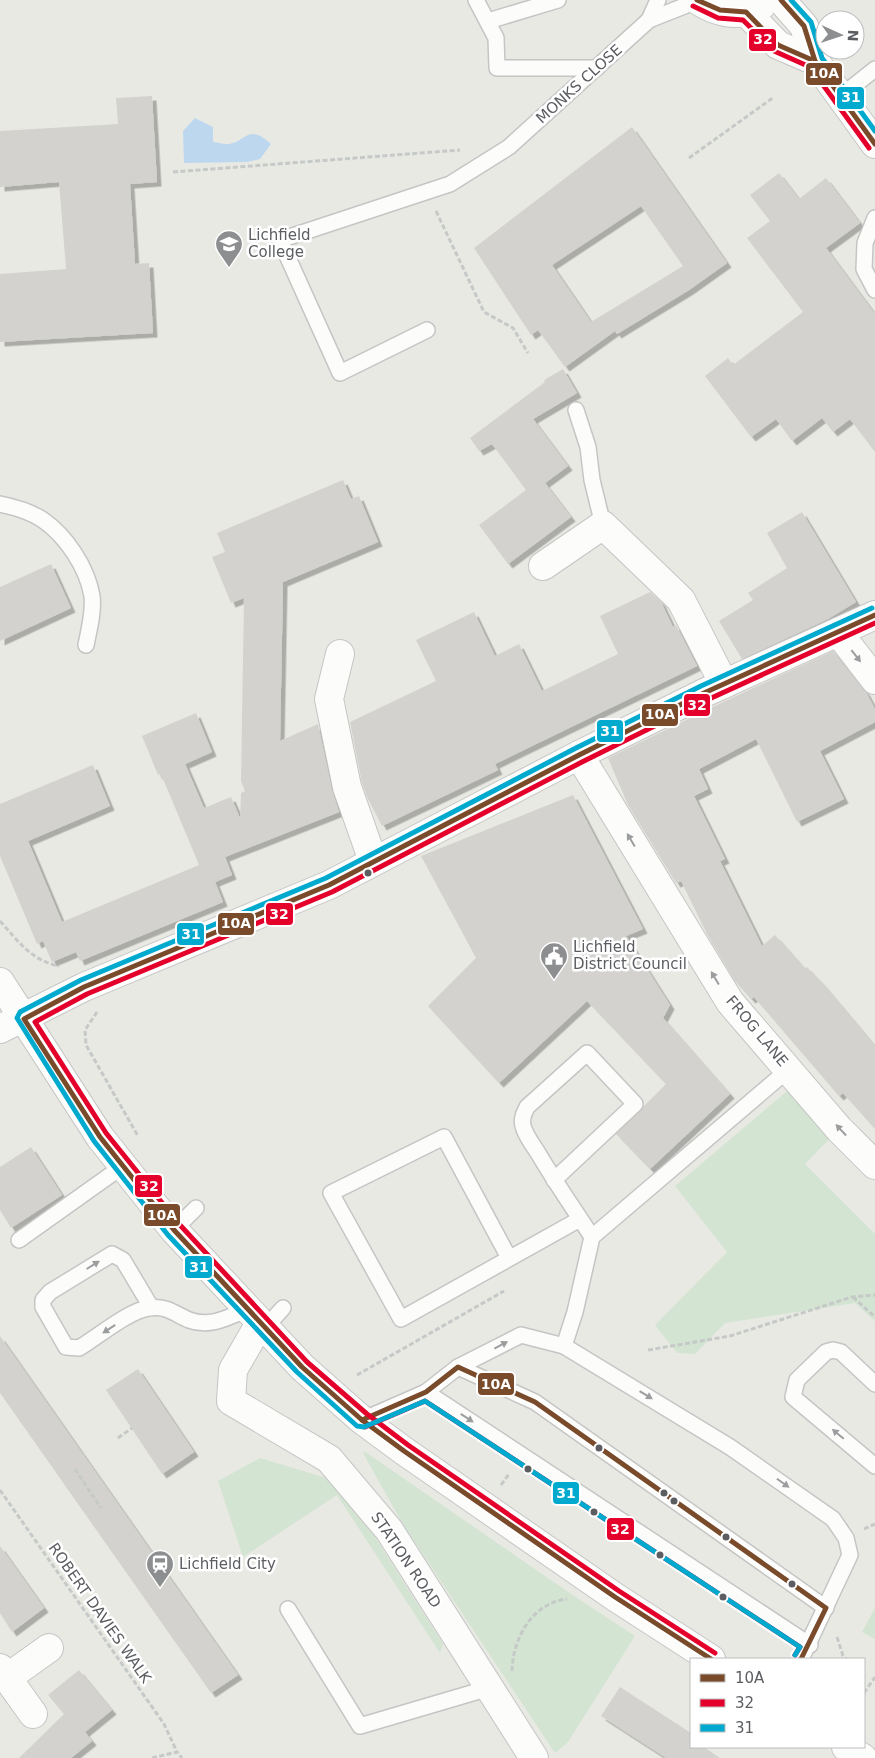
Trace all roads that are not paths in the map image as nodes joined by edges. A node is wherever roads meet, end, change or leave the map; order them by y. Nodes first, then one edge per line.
1 (476, 0) edge
2 (558, 0) edge
3 (658, 0) edge
4 (697, 0) edge
5 (781, 0) edge
6 (757, 6) edge
7 (649, 20) junction
8 (488, 21) junction
9 (815, 61) junction
10 (597, 68) junction
11 (875, 69) edge
12 (841, 96) junction
13 (875, 144) edge
14 (875, 218) edge
15 (875, 290) edge
16 (427, 330) dead end
17 (576, 410) dead end
18 (0, 504) edge
19 (603, 525) junction
20 (543, 566) dead end
21 (875, 615) edge
22 (838, 632) junction
23 (86, 645) dead end
24 (340, 654) dead end
25 (875, 680) edge
26 (724, 684) junction
27 (579, 754) junction
28 (373, 862) junction
29 (0, 982) edge
30 (24, 1019) junction
31 (0, 1030) edge
32 (789, 1069) junction
33 (875, 1165) edge
34 (123, 1166) junction
35 (554, 1180) junction
36 (196, 1208) dead end
37 (580, 1219) junction
38 (174, 1230) junction
39 (592, 1237) junction
40 (20, 1240) dead end
41 (509, 1258) junction
42 (151, 1307) junction
43 (283, 1308) dead end
44 (258, 1320) junction
45 (564, 1346) junction
46 (458, 1367) junction
47 (875, 1384) edge
48 (426, 1392) junction
49 (362, 1420) junction
50 (875, 1466) edge
51 (826, 1608) junction
52 (288, 1609) dead end
53 (810, 1645) junction
54 (49, 1648) dead end
55 (710, 1658) edge
56 (802, 1658) edge
57 (4, 1673) edge
58 (489, 1688) junction
59 (33, 1714) dead end
60 (848, 1748) edge
61 (534, 1758) edge
62 (863, 1758) edge

1 - 8 lane
2 - 8 lane
3 - 7 lane
4 - 6 street
4 - 7 lane
5 - 9 street
6 - 9 street
7 - 10 lane, MONKS CLOSE
8 - 10 lane
9 - 12 street
10 - 16 lane, MONKS CLOSE
11 - 12 lane
12 - 13 street
14 - 15 lane
17 - 19 lane
18 - 23 lane
19 - 20 street
19 - 26 street
21 - 22 street
22 -> 25 street
22 - 26 street
24 - 28 street
26 - 27 street
27 - 28 street
32 -> 27 street, FROG LANE
28 - 30 street
29 - 30 street
30 - 31 street
30 - 34 street
33 -> 32 street, FROG LANE
32 - 39 lane
34 - 38 street
34 - 40 lane
35 - 35 lane
35 - 37 lane
36 - 38 lane
37 - 39 lane
37 - 41 lane
38 - 44 street
39 - 45 lane
41 - 41 lane
42 -> 42 lane
42 - 44 lane
43 - 44 lane
44 - 49 street
44 - 58 street, STATION ROAD
46 -> 45 lane
45 -> 51 lane
46 - 48 lane
46 - 51 lane
50 -> 47 lane
48 - 49 lane
48 -> 53 lane
49 - 55 street
51 - 53 lane
52 - 58 lane
53 - 56 lane
54 - 57 street
57 - 59 street
58 - 61 street, STATION ROAD
60 - 62 street

